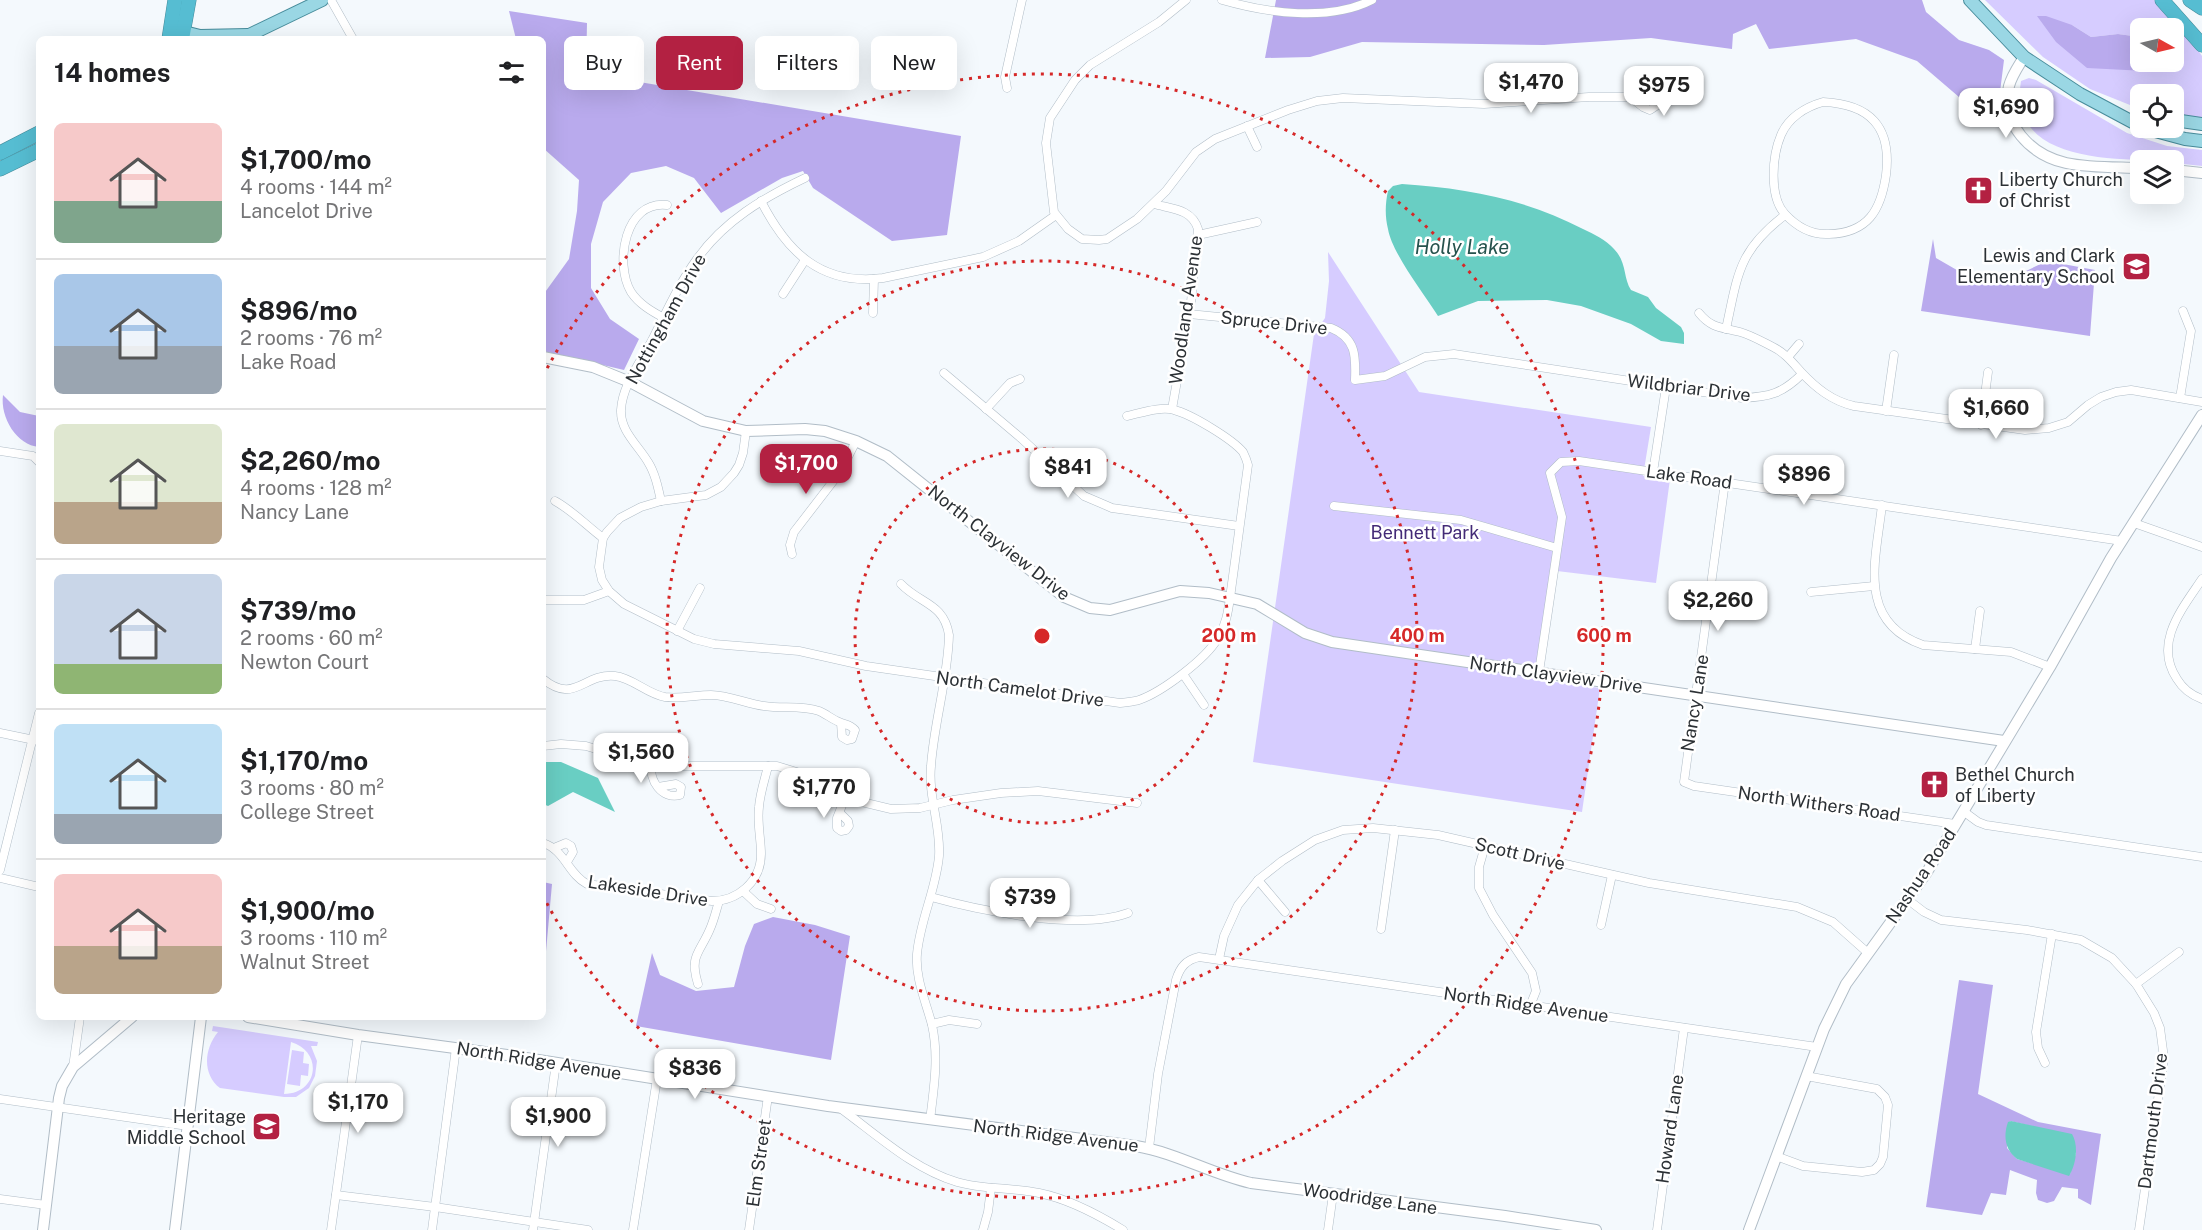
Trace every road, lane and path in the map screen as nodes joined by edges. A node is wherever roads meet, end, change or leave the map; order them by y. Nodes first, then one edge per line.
1 (189, 0) edge
2 (322, 0) edge
3 (332, 0) edge
4 (1022, 0) edge
5 (1186, 0) edge
6 (1222, 0) edge
7 (1372, 0) edge
8 (1970, 0) edge
9 (2162, 0) edge
10 (2190, 0) edge
11 (174, 6) edge
12 (2202, 8) edge
13 (183, 35) edge
14 (162, 36) edge
15 (169, 36) edge
16 (200, 36) edge
17 (247, 36) edge
18 (351, 36) edge
19 (2202, 45) edge
20 (2024, 57) junction
21 (1007, 88) dead end
22 (1630, 98) dead end
23 (2120, 116) junction
24 (2130, 116) edge
25 (2130, 121) edge
26 (2184, 121) edge
27 (2202, 124) edge
28 (1248, 126) junction
29 (36, 135) edge
30 (2181, 138) edge
31 (2202, 141) edge
32 (1257, 147) dead end
33 (36, 151) edge
34 (0, 153) edge
35 (2130, 167) edge
36 (0, 169) edge
37 (2184, 171) edge
38 (2202, 173) edge
39 (805, 178) dead end
40 (761, 201) junction
41 (1154, 204) junction
42 (667, 205) dead end
43 (1785, 214) junction
44 (1056, 215) junction
45 (1257, 222) dead end
46 (1198, 235) junction
47 (805, 260) junction
48 (874, 279) junction
49 (783, 294) dead end
50 (2183, 311) dead end
51 (873, 313) dead end
52 (1700, 313) dead end
53 (1189, 314) junction
54 (664, 318) junction
55 (1726, 329) junction
56 (1799, 344) dead end
57 (1894, 355) dead end
58 (1788, 357) junction
59 (546, 358) edge
60 (1988, 372) dead end
61 (944, 373) dead end
62 (1802, 374) junction
63 (1020, 379) dead end
64 (1355, 380) joint
65 (630, 382) junction
66 (1666, 387) junction
67 (2180, 398) junction
68 (2202, 402) edge
69 (986, 409) junction
70 (1172, 409) junction
71 (1886, 411) junction
72 (2202, 415) edge
73 (1127, 416) dead end
74 (1981, 425) junction
75 (746, 431) junction
76 (856, 441) junction
77 (0, 451) edge
78 (36, 459) edge
79 (1653, 472) junction
80 (1725, 482) junction
81 (555, 501) dead end
82 (661, 501) junction
83 (1882, 505) junction
84 (1335, 506) dead end
85 (2134, 523) junction
86 (1239, 526) junction
87 (603, 538) junction
88 (2122, 541) junction
89 (2202, 547) edge
90 (1557, 548) junction
91 (792, 554) dead end
92 (2202, 579) edge
93 (901, 584) dead end
94 (1874, 586) junction
95 (700, 588) dead end
96 (609, 591) junction
97 (1811, 592) dead end
98 (1230, 598) junction
99 (546, 600) edge
100 (1980, 611) dead end
101 (678, 631) junction
102 (1975, 649) junction
103 (2050, 667) junction
104 (1539, 672) junction
105 (1183, 674) junction
106 (944, 678) junction
107 (546, 681) edge
108 (1696, 695) junction
109 (2202, 699) edge
110 (1204, 705) dead end
111 (841, 723) dead end
112 (0, 733) edge
113 (36, 740) edge
114 (2004, 741) junction
115 (546, 746) edge
116 (652, 764) junction
117 (768, 766) junction
118 (1684, 782) joint
119 (658, 787) dead end
120 (845, 798) junction
121 (1137, 803) dead end
122 (933, 806) junction
123 (1963, 811) junction
124 (840, 813) dead end
125 (1955, 824) junction
126 (1395, 830) junction
127 (546, 844) edge
128 (1485, 846) junction
129 (554, 848) junction
130 (2202, 857) edge
131 (567, 862) junction
132 (0, 870) edge
133 (1612, 875) junction
134 (0, 878) edge
135 (1258, 880) junction
136 (36, 886) edge
137 (743, 891) junction
138 (931, 897) junction
139 (1907, 899) junction
140 (719, 901) junction
141 (771, 909) dead end
142 (1285, 912) dead end
143 (1128, 913) dead end
144 (1602, 925) dead end
145 (1381, 929) dead end
146 (2052, 934) junction
147 (1868, 952) junction
148 (2179, 952) dead end
149 (1219, 959) junction
150 (698, 984) dead end
151 (2136, 984) junction
152 (1530, 1006) junction
153 (80, 1020) edge
154 (128, 1020) edge
155 (201, 1020) edge
156 (266, 1020) edge
157 (932, 1024) junction
158 (977, 1024) dead end
159 (1684, 1028) junction
160 (358, 1035) junction
161 (1817, 1047) junction
162 (456, 1048) junction
163 (556, 1063) junction
164 (2045, 1063) dead end
165 (73, 1067) junction
166 (1806, 1076) junction
167 (657, 1079) junction
168 (768, 1096) junction
169 (0, 1099) edge
170 (58, 1107) junction
171 (839, 1107) junction
172 (930, 1120) junction
173 (188, 1126) junction
174 (1149, 1148) junction
175 (1776, 1156) junction
176 (992, 1188) junction
177 (1333, 1194) junction
178 (336, 1195) junction
179 (0, 1199) edge
180 (46, 1205) junction
181 (435, 1207) junction
182 (534, 1227) edge
183 (43, 1230) edge
184 (175, 1230) edge
185 (331, 1230) edge
186 (432, 1230) edge
187 (588, 1230) edge
188 (633, 1230) edge
189 (749, 1230) edge
190 (983, 1230) edge
191 (1123, 1230) edge
192 (1328, 1230) edge
193 (1596, 1230) edge
194 (1656, 1230) edge
195 (1749, 1230) edge
196 (2139, 1230) edge

1 - 13 highway
2 - 17 main road
3 - 18 street
4 - 21 street
5 - 44 street
6 - 7 street
8 - 20 main road
9 - 19 highway
10 - 12 highway
11 - 14 highway
11 - 15 highway
13 - 16 main road
20 - 23 main road
20 - 35 street
22 - 28 street
23 - 24 main road
23 - 25 main road
26 - 27 main road
28 - 32 street
28 - 41 street
29 - 34 highway
30 - 31 main road
33 - 36 highway
37 - 38 street
39 - 40 street, Nottingham Drive
40 - 47 street
40 - 54 street, Nottingham Drive
41 - 44 street
41 - 46 street, Woodland Avenue
42 - 54 street
43 - 43 street
43 - 55 street
44 - 48 street
45 - 46 street
46 - 53 street, Woodland Avenue
47 - 48 street
47 - 49 street
48 - 51 street
50 - 67 street
52 - 55 street
53 - 64 street, Spruce Drive
53 - 70 street, Woodland Avenue
54 - 65 street, Nottingham Drive
55 - 58 street
56 - 58 street
57 - 71 street
58 - 62 street
59 - 65 street, North Clayview Drive
60 - 74 street
61 - 69 street
62 - 66 street, Wildbriar Drive
62 - 71 street
63 - 69 street
64 - 66 street, Wildbriar Drive
65 - 75 street, North Clayview Drive
65 - 82 street, Nottingham Drive
66 - 79 street
67 - 68 street
67 - 74 street
69 - 86 street
70 - 73 street
70 - 86 street, North Camelot Drive
71 - 74 street
72 - 85 street, Nashua Road
75 - 76 street, North Clayview Drive
75 - 82 street
76 - 91 street
76 - 98 street, North Clayview Drive
77 - 78 street
79 - 80 street, Lake Road
79 - 90 street, Lake Road
80 - 83 street, Lake Road
80 - 108 street, Nancy Lane
81 - 87 street
82 - 87 street
83 - 88 street, Lake Road
83 - 94 street
84 - 90 street
85 - 88 street, Nashua Road
85 - 89 street
86 - 98 street, North Camelot Drive
87 - 96 street
88 - 103 street, Nashua Road
90 - 104 street
92 - 109 street
93 - 106 street
94 - 97 street
94 - 102 street
95 - 101 street
96 - 99 street
96 - 101 street, North Camelot Drive
98 - 104 street, North Clayview Drive
98 - 105 street, North Camelot Drive
100 - 102 street
101 - 106 street, North Camelot Drive
102 - 103 street
103 - 114 street, Nashua Road
104 - 108 street, North Clayview Drive
105 - 106 street, North Camelot Drive
105 - 110 street
106 - 122 street
107 - 111 street
108 - 114 street, North Clayview Drive
108 - 118 street, Nancy Lane
112 - 113 street
113 - 132 street
114 - 123 street, Nashua Road
115 - 116 street
116 - 117 street
116 - 119 street
117 - 120 street
117 - 137 street
118 - 125 street, North Withers Road
120 - 122 street
120 - 124 street
121 - 122 street
122 - 138 street
123 - 125 street, Nashua Road
123 - 130 street
125 - 139 street, Nashua Road
126 - 128 street, Scott Drive
126 - 135 street, Scott Drive
126 - 145 street
127 - 129 street, Lakeside Drive
128 - 133 street, Scott Drive
128 - 152 street
129 - 131 street, Lakeside Drive
129 - 131 street
131 - 140 street, Lakeside Drive
133 - 144 street
133 - 147 street, Scott Drive
134 - 136 street
135 - 142 street
135 - 149 street, Scott Drive
137 - 140 street, Lakeside Drive
137 - 141 street
138 - 143 street
138 - 157 street
139 - 146 street, Dartmouth Drive
139 - 147 street, Nashua Road
140 - 150 street
146 - 151 street, Dartmouth Drive
146 - 164 street
147 - 161 street, Nashua Road
148 - 151 street
149 - 152 street, North Ridge Avenue
149 - 174 street, North Ridge Avenue
151 - 196 street, Dartmouth Drive
152 - 159 street, North Ridge Avenue
153 - 165 street
154 - 165 street
155 - 173 street
156 - 160 street, North Ridge Avenue
157 - 158 street
157 - 172 street
159 - 161 street, North Ridge Avenue
159 - 194 street, Howard Lane
160 - 162 street, North Ridge Avenue
160 - 178 street
161 - 166 street, Nashua Road
162 - 163 street, North Ridge Avenue
162 - 181 street
163 - 167 street, North Ridge Avenue
163 - 182 street
165 - 170 street
166 - 175 street, Nashua Road
166 - 175 street
167 - 168 street, North Ridge Avenue
167 - 188 street
168 - 171 street, North Ridge Avenue
168 - 189 street, Elm Street
169 - 170 street
170 - 173 street
170 - 180 street
171 - 172 street, North Ridge Avenue
171 - 176 street
172 - 174 street, North Ridge Avenue
173 - 184 street
174 - 177 street, Woodridge Lane
175 - 195 street, Nashua Road
176 - 190 street
176 - 191 street
177 - 192 street
177 - 193 street, Woodridge Lane
178 - 181 street
178 - 185 street
179 - 180 street
180 - 183 street
181 - 182 street
181 - 186 street
182 - 187 street

